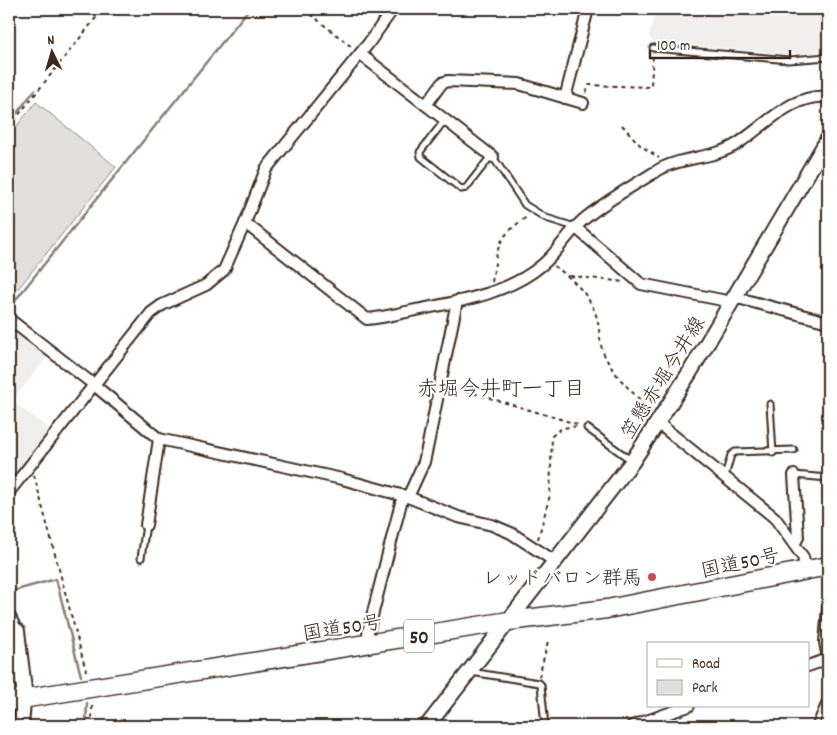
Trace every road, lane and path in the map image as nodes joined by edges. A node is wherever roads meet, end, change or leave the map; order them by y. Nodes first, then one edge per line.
1 (103, 9) edge
2 (304, 9) edge
3 (393, 9) edge
4 (588, 9) edge
5 (653, 48) joint
6 (360, 54) junction
7 (828, 57) edge
8 (828, 97) edge
9 (565, 98) junction
10 (426, 104) junction
11 (584, 104) joint
12 (445, 120) junction
13 (622, 125) dead end
14 (9, 127) edge
15 (828, 139) edge
16 (492, 156) junction
17 (667, 166) junction
18 (534, 212) junction
19 (245, 223) junction
20 (575, 227) junction
21 (547, 261) junction
22 (569, 276) junction
23 (637, 282) junction
24 (490, 292) junction
25 (733, 299) junction
26 (456, 301) junction
27 (9, 319) edge
28 (828, 322) edge
29 (94, 384) junction
30 (466, 391) dead end
31 (770, 404) dead end
32 (659, 421) junction
33 (587, 428) junction
34 (160, 439) junction
35 (794, 450) dead end
36 (773, 453) junction
37 (632, 462) junction
38 (30, 466) junction
39 (794, 475) joint
40 (725, 476) junction
41 (828, 478) edge
42 (9, 492) edge
43 (406, 496) junction
44 (146, 525) joint
45 (795, 543) junction
46 (534, 548) junction
47 (141, 558) dead end
48 (556, 562) junction
49 (828, 566) edge
50 (806, 570) junction
51 (828, 608) edge
52 (9, 615) edge
53 (509, 621) junction
54 (18, 631) joint
55 (548, 641) dead end
56 (369, 644) junction
57 (15, 648) edge
58 (828, 660) edge
59 (810, 665) edge
60 (86, 671) dead end
61 (470, 672) junction
62 (539, 683) junction
63 (828, 696) edge
64 (16, 699) edge
65 (92, 702) dead end
66 (682, 708) edge
67 (21, 726) edge
68 (92, 726) edge
69 (427, 726) edge
70 (545, 726) edge
71 (632, 726) edge
72 (815, 726) edge

1 - 14 path
2 - 6 path
3 - 6 street
4 - 9 street
5 - 7 lane
5 - 11 path
6 - 10 street
6 - 19 street
8 - 17 street
9 - 10 street
9 - 11 street
10 - 12 street
12 - 16 street
12 - 16 lane
13 - 17 path
15 - 25 main road, 笠懸赤堀今井線
16 - 18 lane
17 - 20 street
18 - 20 lane
18 - 24 path
19 - 26 street
19 - 29 street
20 - 21 street
20 - 23 street
21 - 22 path
21 - 24 street
22 - 23 path
22 - 32 path
23 - 25 street
24 - 26 street
25 - 28 street
25 - 32 main road, 笠懸赤堀今井線
26 - 43 street
27 - 29 street
29 - 34 street
29 - 38 street
30 - 33 path
31 - 36 lane
32 - 37 main road, 笠懸赤堀今井線
32 - 40 street
33 - 37 lane
33 - 46 path
34 - 43 street
34 - 44 street
35 - 36 lane
36 - 40 lane
37 - 48 main road, 笠懸赤堀今井線
38 - 42 street
38 - 60 path
39 - 41 lane
39 - 45 street
40 - 45 street
43 - 46 street
43 - 56 street
44 - 47 lane
45 - 50 street
46 - 48 street
48 - 53 main road, 笠懸赤堀今井線
49 - 50 highway, 国道50号 / 50
50 - 53 highway, 国道50号 / 50
51 - 58 street
52 - 54 street
53 - 56 highway, 国道50号 / 50
53 - 61 main road, 笠懸赤堀今井線
54 - 57 main road
55 - 62 path
56 - 64 highway, 国道50号 / 50
57 - 64 main road
58 - 59 street
61 - 62 lane
61 - 69 main road, 笠懸赤堀今井線
62 - 70 lane
63 - 72 lane
64 - 67 main road
65 - 68 path
66 - 71 street

